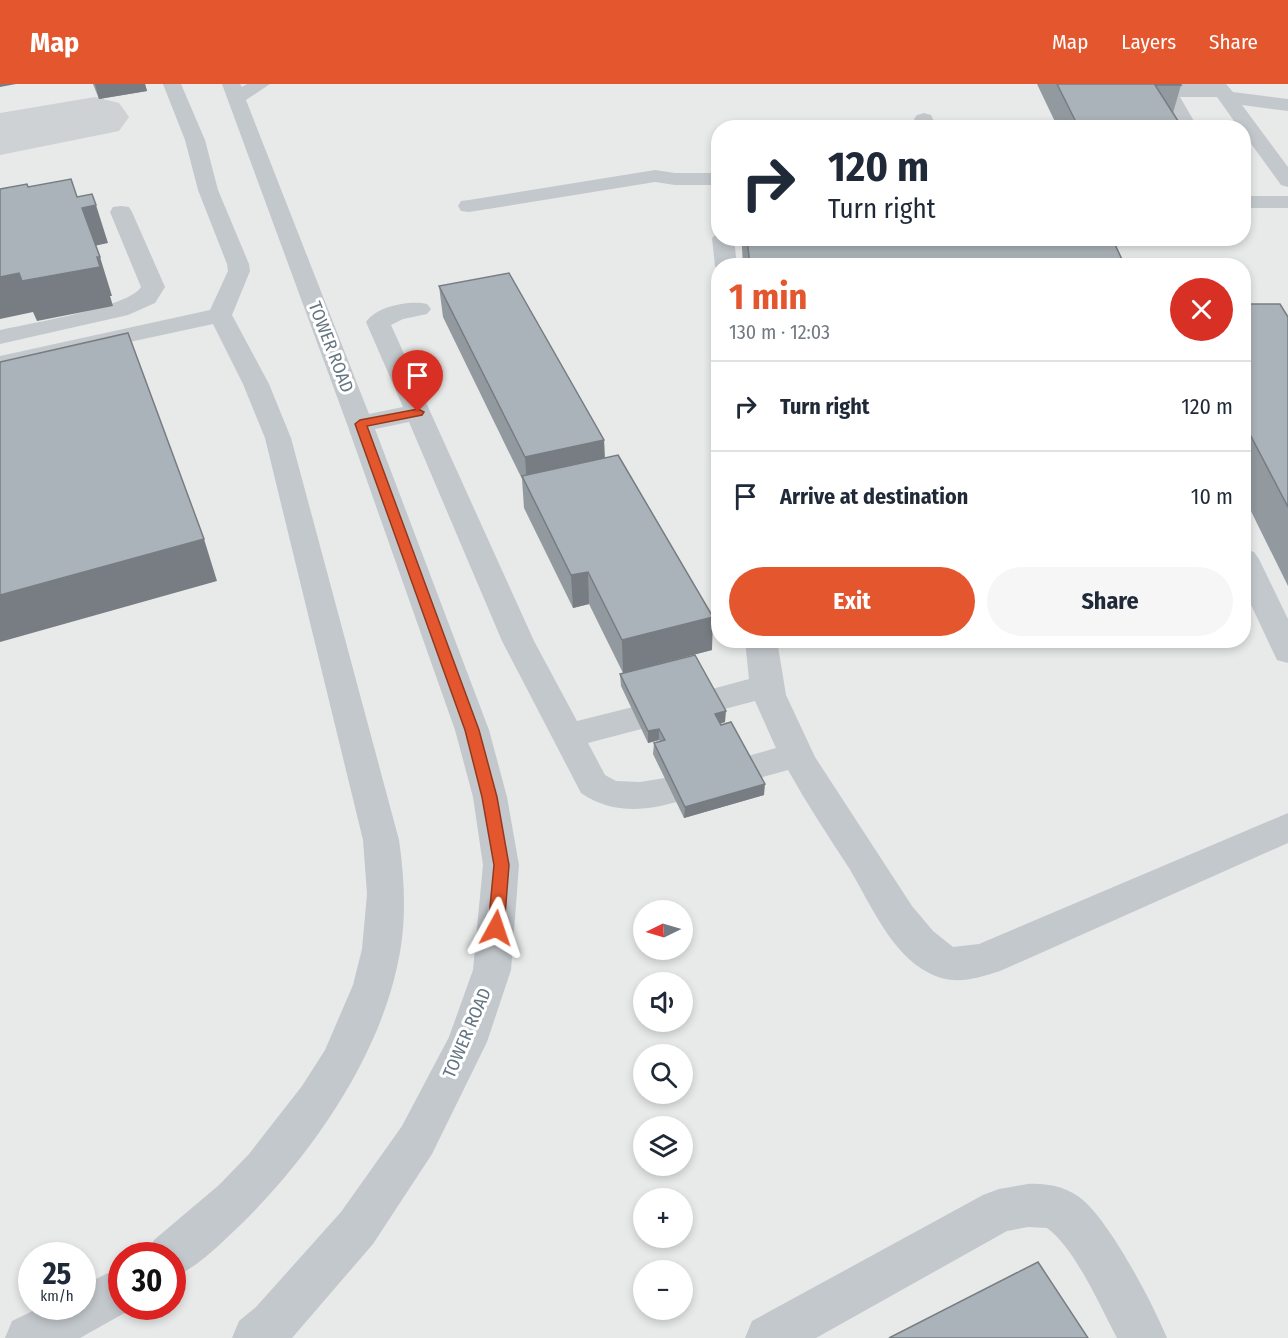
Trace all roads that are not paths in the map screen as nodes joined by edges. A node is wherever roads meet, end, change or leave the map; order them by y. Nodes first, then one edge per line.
1 (172, 84) edge
2 (1164, 88) edge
3 (243, 89) edge
4 (1222, 91) edge
5 (1288, 105) edge
6 (1184, 120) edge
7 (1239, 120) edge
8 (1251, 140) edge
9 (711, 179) edge
10 (1288, 181) edge
11 (1251, 202) edge
12 (1288, 202) edge
13 (469, 206) dead end
14 (121, 212) dead end
15 (419, 309) dead end
16 (220, 315) junction
17 (0, 337) edge
18 (0, 363) edge
19 (418, 412) junction
20 (360, 424) junction
21 (1251, 574) edge
22 (762, 648) edge
23 (1288, 652) edge
24 (766, 686) junction
25 (713, 700) edge
26 (637, 718) edge
27 (568, 736) junction
28 (797, 755) junction
29 (749, 768) edge
30 (670, 790) edge
31 (1288, 827) edge
32 (186, 1244) edge
33 (108, 1297) edge
34 (28, 1338) edge
35 (256, 1338) edge
36 (769, 1338) edge
37 (1143, 1338) edge

1 - 16 street
2 - 4 street
2 - 6 street
3 - 20 street, TOWER ROAD
4 - 5 street
4 - 7 street
8 - 10 street
9 - 13 street
11 - 12 street
14 - 17 street
15 - 19 street
16 - 18 street
16 - 32 street
19 - 20 street
19 - 27 street
20 - 35 street, TOWER ROAD
21 - 23 street
22 - 24 street
24 - 25 street
24 - 28 street
26 - 27 street
27 - 30 street
28 - 29 street
28 - 31 street
33 - 34 street
36 - 37 street

